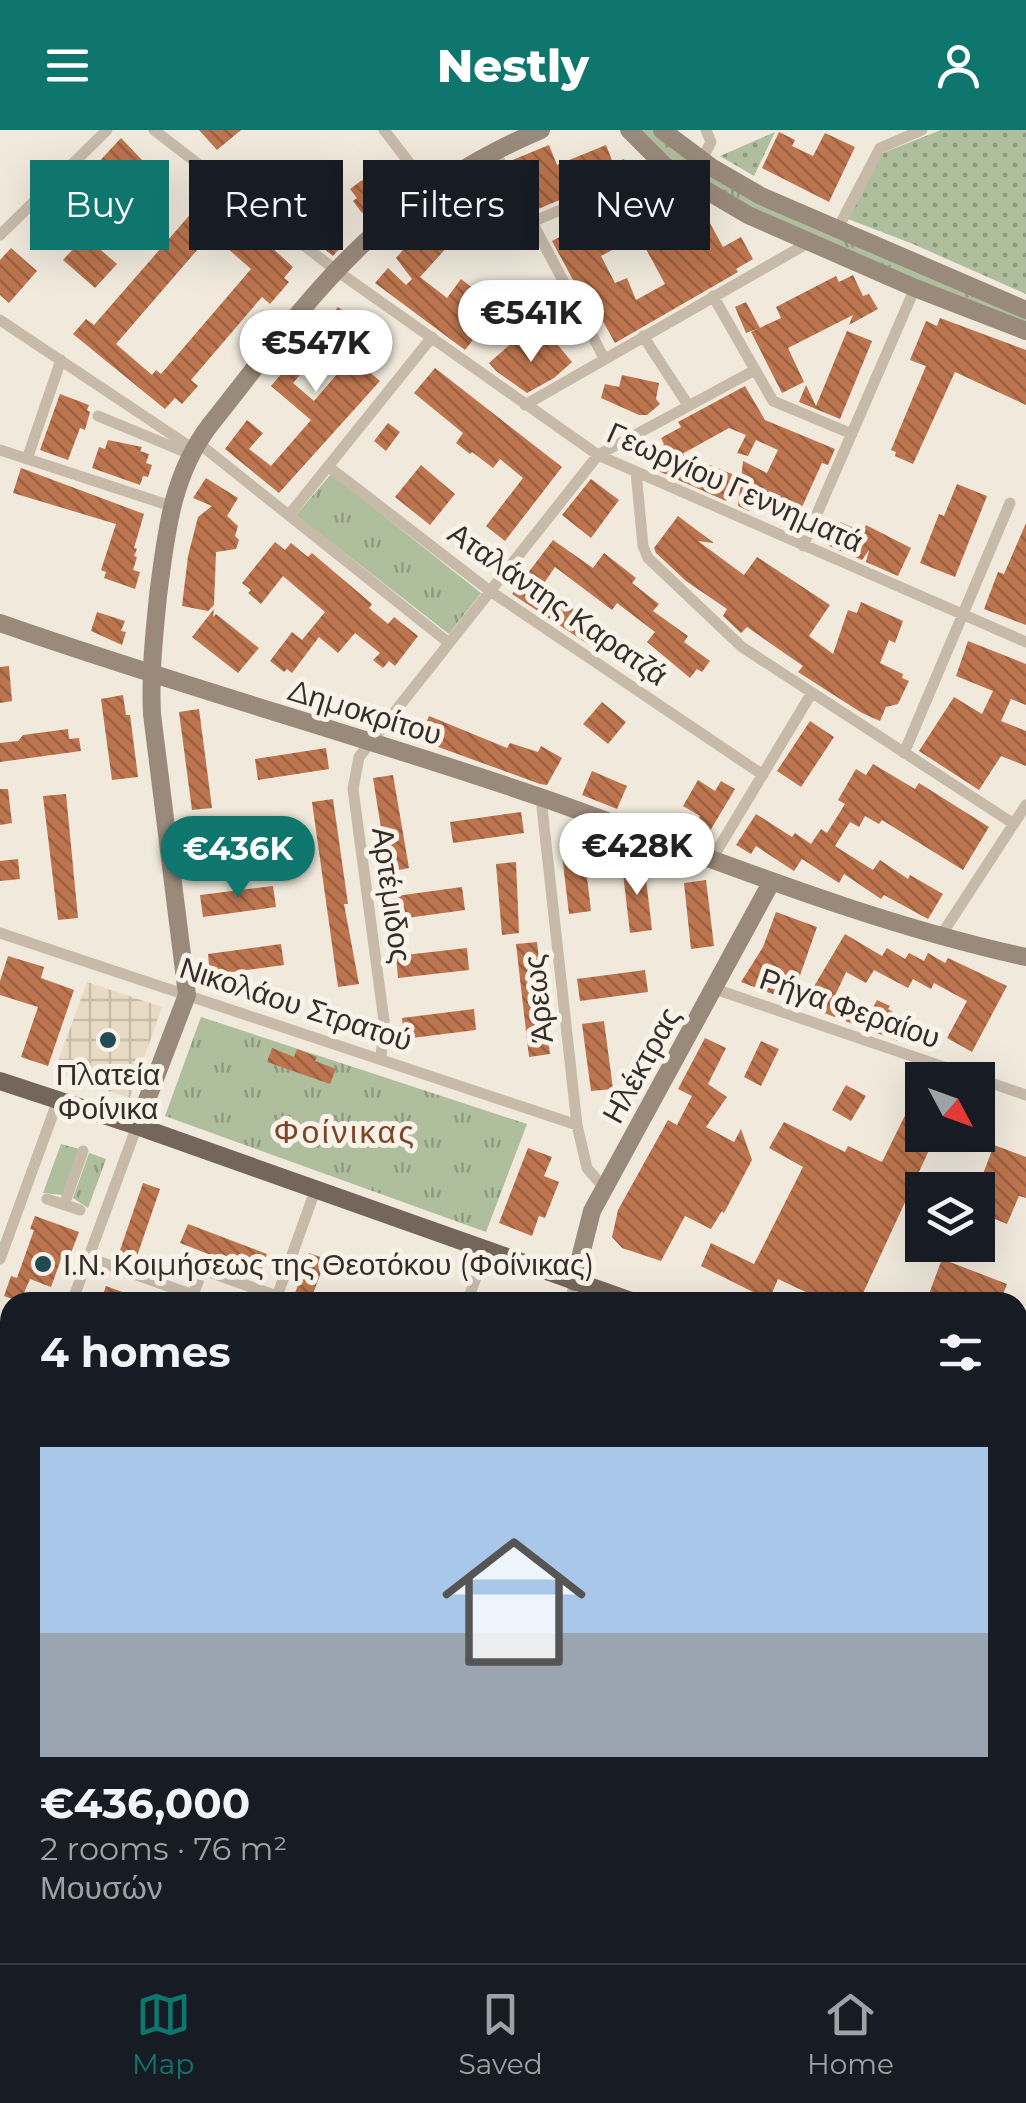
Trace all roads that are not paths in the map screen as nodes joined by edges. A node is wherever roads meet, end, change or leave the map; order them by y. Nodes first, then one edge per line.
1 (107, 130) edge
2 (384, 130) edge
3 (541, 130) edge
4 (629, 130) edge
5 (662, 130) edge
6 (706, 130) edge
7 (922, 130) edge
8 (163, 133) edge
9 (495, 152) junction
10 (408, 160) edge
11 (482, 160) edge
12 (499, 160) edge
13 (660, 160) edge
14 (700, 160) edge
15 (702, 160) edge
16 (710, 166) edge
17 (710, 195) edge
18 (837, 230) junction
19 (539, 235) edge
20 (0, 236) edge
21 (808, 243) junction
22 (363, 245) edge
23 (337, 271) junction
24 (914, 288) junction
25 (713, 296) junction
26 (1026, 310) edge
27 (0, 320) edge
28 (1026, 331) edge
29 (432, 336) junction
30 (643, 336) junction
31 (604, 358) junction
32 (60, 360) junction
33 (755, 370) junction
34 (688, 405) junction
35 (526, 406) junction
36 (98, 416) dead end
37 (852, 434) junction
38 (193, 448) junction
39 (0, 450) edge
40 (598, 454) junction
41 (27, 459) junction
42 (328, 467) junction
43 (636, 472) junction
44 (1010, 503) dead end
45 (171, 506) junction
46 (289, 515) junction
47 (803, 546) junction
48 (490, 591) junction
49 (962, 616) junction
50 (0, 623) edge
51 (1026, 642) edge
52 (449, 643) junction
53 (151, 675) junction
54 (811, 694) junction
55 (370, 742) junction
56 (904, 752) junction
57 (763, 776) junction
58 (541, 798) junction
59 (1026, 805) edge
60 (1014, 824) junction
61 (712, 859) junction
62 (772, 881) junction
63 (0, 934) edge
64 (940, 937) junction
65 (1026, 957) edge
66 (715, 989) junction
67 (187, 995) junction
68 (381, 1058) junction
69 (0, 1081) edge
70 (1026, 1095) edge
71 (58, 1100) junction
72 (137, 1126) junction
73 (576, 1126) junction
74 (82, 1150) dead end
75 (604, 1188) junction
76 (315, 1191) junction
77 (48, 1199) dead end
78 (64, 1204) junction
79 (80, 1210) dead end
80 (486, 1251) junction
81 (89, 1258) junction
82 (0, 1260) edge
83 (574, 1282) junction
84 (76, 1292) edge
85 (174, 1292) edge
86 (194, 1292) edge
87 (259, 1292) edge
88 (279, 1292) edge
89 (471, 1292) edge
90 (572, 1292) edge
91 (604, 1292) edge

1 - 20 street
2 - 10 street
3 - 9 main road
4 - 13 main road
5 - 14 main road
6 - 15 street
7 - 18 street
8 - 23 street, Γεωργίου Γεννηματά
9 - 11 main road
9 - 12 street
16 - 18 main road
17 - 21 main road
18 - 26 main road
19 - 31 street
21 - 24 main road
21 - 25 street
22 - 23 main road
23 - 29 street, Γεωργίου Γεννηματά
23 - 38 main road
24 - 28 main road
24 - 37 street
25 - 30 street
25 - 33 street
27 - 32 street
29 - 35 street, Γεωργίου Γεννηματά
29 - 42 street
30 - 31 street
30 - 34 street
31 - 35 street
32 - 38 street
32 - 41 street
33 - 34 street
33 - 37 street
34 - 40 street
35 - 40 street, Γεωργίου Γεννηματά
36 - 38 street
37 - 47 street
38 - 45 main road
38 - 46 street
39 - 41 street
40 - 43 street, Γεωργίου Γεννηματά
40 - 48 street, Αρτέμιδος
41 - 45 street
42 - 46 street
42 - 48 street, Αταλάντης Καρατζά
43 - 47 street, Γεωργίου Γεννηματά
43 - 54 street
44 - 49 street
45 - 53 main road
46 - 52 street
47 - 49 street, Γεωργίου Γεννηματά
48 - 52 street, Αρτέμιδος
48 - 57 street, Αταλάντης Καρατζά
49 - 51 street, Γεωργίου Γεννηματά
49 - 56 street
50 - 53 main road, Δημοκρίτου
52 - 55 street, Αρτέμιδος
53 - 55 main road, Δημοκρίτου
53 - 67 main road
54 - 56 street
54 - 57 street
55 - 58 main road, Δημοκρίτου
55 - 68 street, Αρτέμιδος
56 - 60 street
57 - 61 street
58 - 61 main road, Δημοκρίτου
58 - 73 street, Άρεως
59 - 60 street
60 - 64 street
61 - 62 main road, Δημοκρίτου
62 - 64 main road, Δημοκρίτου
62 - 66 main road, Ηλέκτρας
63 - 67 street, Νικολάου Στρατού
64 - 65 main road, Δημοκρίτου
66 - 70 street, Ρήγα Φεραίου
66 - 75 main road, Ηλέκτρας
67 - 68 street, Νικολάου Στρατού
67 - 72 main road
68 - 73 street, Νικολάου Στρατού
69 - 71 main road
71 - 72 main road
71 - 82 street
72 - 76 main road
72 - 81 street
73 - 75 street, Άρεως
74 - 78 street
75 - 83 main road, Ηλέκτρας
76 - 80 main road
76 - 88 street
77 - 78 street
78 - 79 street
80 - 83 main road
80 - 89 street
81 - 84 street
81 - 85 street
83 - 90 street
83 - 91 main road
86 - 87 street

